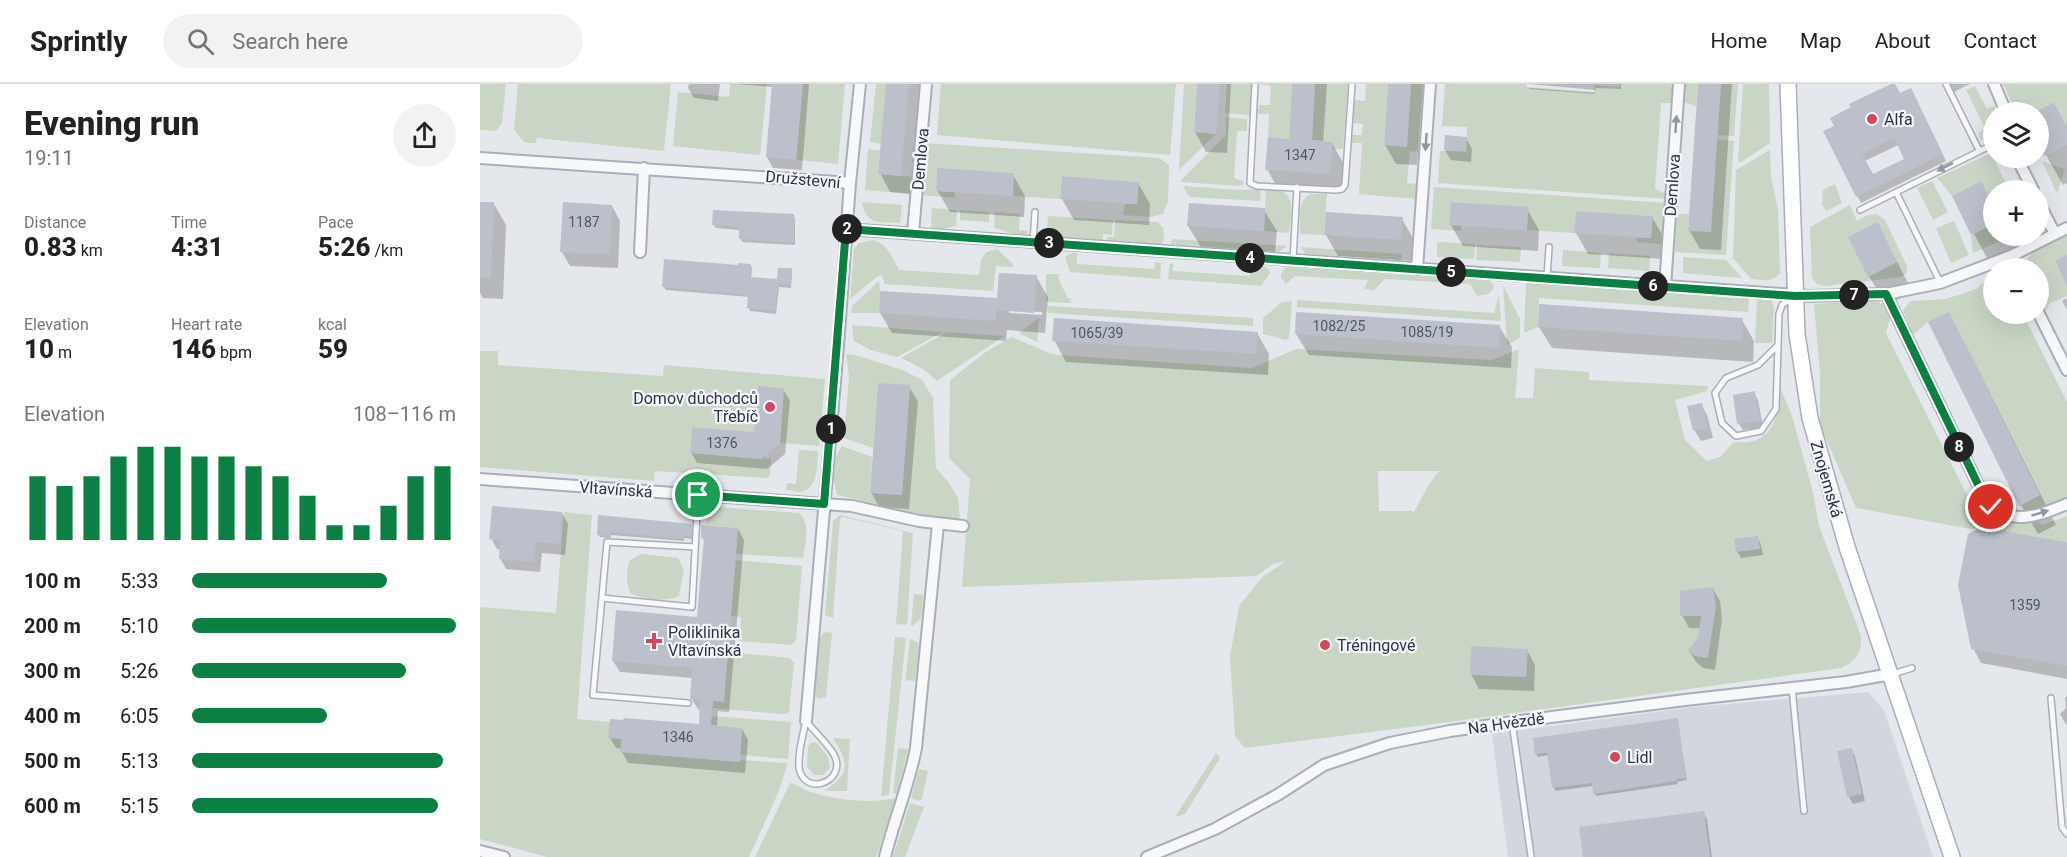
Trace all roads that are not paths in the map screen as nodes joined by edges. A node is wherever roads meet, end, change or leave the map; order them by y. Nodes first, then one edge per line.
1 (860, 84) edge
2 (926, 84) edge
3 (1255, 84) edge
4 (1352, 84) edge
5 (1430, 84) edge
6 (1679, 84) edge
7 (1788, 84) edge
8 (1946, 84) edge
9 (1994, 84) edge
10 (2002, 102) edge
11 (1983, 148) edge
12 (1979, 150) junction
13 (480, 158) edge
14 (644, 168) junction
15 (849, 183) junction
16 (1297, 188) junction
17 (1896, 192) junction
18 (1860, 210) dead end
19 (1035, 212) dead end
20 (2049, 222) edge
21 (2067, 228) edge
22 (846, 229) junction
23 (913, 233) junction
24 (2055, 234) junction
25 (1033, 242) junction
26 (1549, 247) dead end
27 (640, 252) dead end
28 (2011, 256) joint
29 (1293, 260) junction
30 (1417, 269) junction
31 (1547, 278) junction
32 (1940, 283) junction
33 (1665, 287) junction
34 (1886, 294) junction
35 (1795, 296) junction
36 (2044, 324) edge
37 (1778, 345) junction
38 (2067, 370) edge
39 (480, 479) edge
40 (698, 495) junction
41 (824, 504) junction
42 (2067, 504) edge
43 (938, 524) junction
44 (963, 526) dead end
45 (695, 547) junction
46 (602, 598) junction
47 (1912, 668) dead end
48 (1891, 674) junction
49 (1792, 688) junction
50 (2051, 698) dead end
51 (688, 703) dead end
52 (806, 721) junction
53 (1512, 722) junction
54 (1804, 811) dead end
55 (2067, 834) edge
56 (480, 851) edge
57 (1531, 856) edge
58 (504, 857) edge
59 (885, 857) edge
60 (1146, 857) edge
61 (1952, 857) edge

1 - 15 street
2 - 23 street, Demlova
3 - 16 lane
4 - 16 lane
5 -> 30 street
33 -> 6 street, Demlova
7 - 35 street, Znojemská
8 - 12 lane
9 - 10 street
11 - 12 lane
12 -> 17 lane
13 - 14 street, Družstevní
14 - 15 street, Družstevní
14 - 27 street
15 - 22 street, Družstevní
16 - 29 lane
17 - 18 lane
17 - 32 lane
19 - 25 lane
20 - 24 street
21 - 24 street
22 - 23 street
22 - 41 street
23 - 25 street
24 - 28 street
25 - 29 street
26 - 31 lane
28 - 32 street
29 - 30 street
30 - 31 street
31 - 33 street
32 - 34 street
33 - 35 street
34 - 35 street
34 -> 42 street
35 - 37 lane
35 - 48 street, Znojemská
36 - 38 street
37 - 37 lane
39 - 40 street, Vltavínská
40 - 41 street, Vltavínská
40 - 45 lane
41 - 43 street, Vltavínská
41 - 52 street
43 - 44 street, Vltavínská
43 - 59 street
45 - 46 lane
45 - 46 lane
46 - 51 lane
47 - 48 lane
48 - 49 street, Na Hvězdě
48 - 61 street, Znojemská
49 - 53 street, Na Hvězdě
49 - 54 lane
50 - 55 lane
52 - 52 lane
53 - 57 lane
53 - 60 street, Na Hvězdě
56 - 58 street

